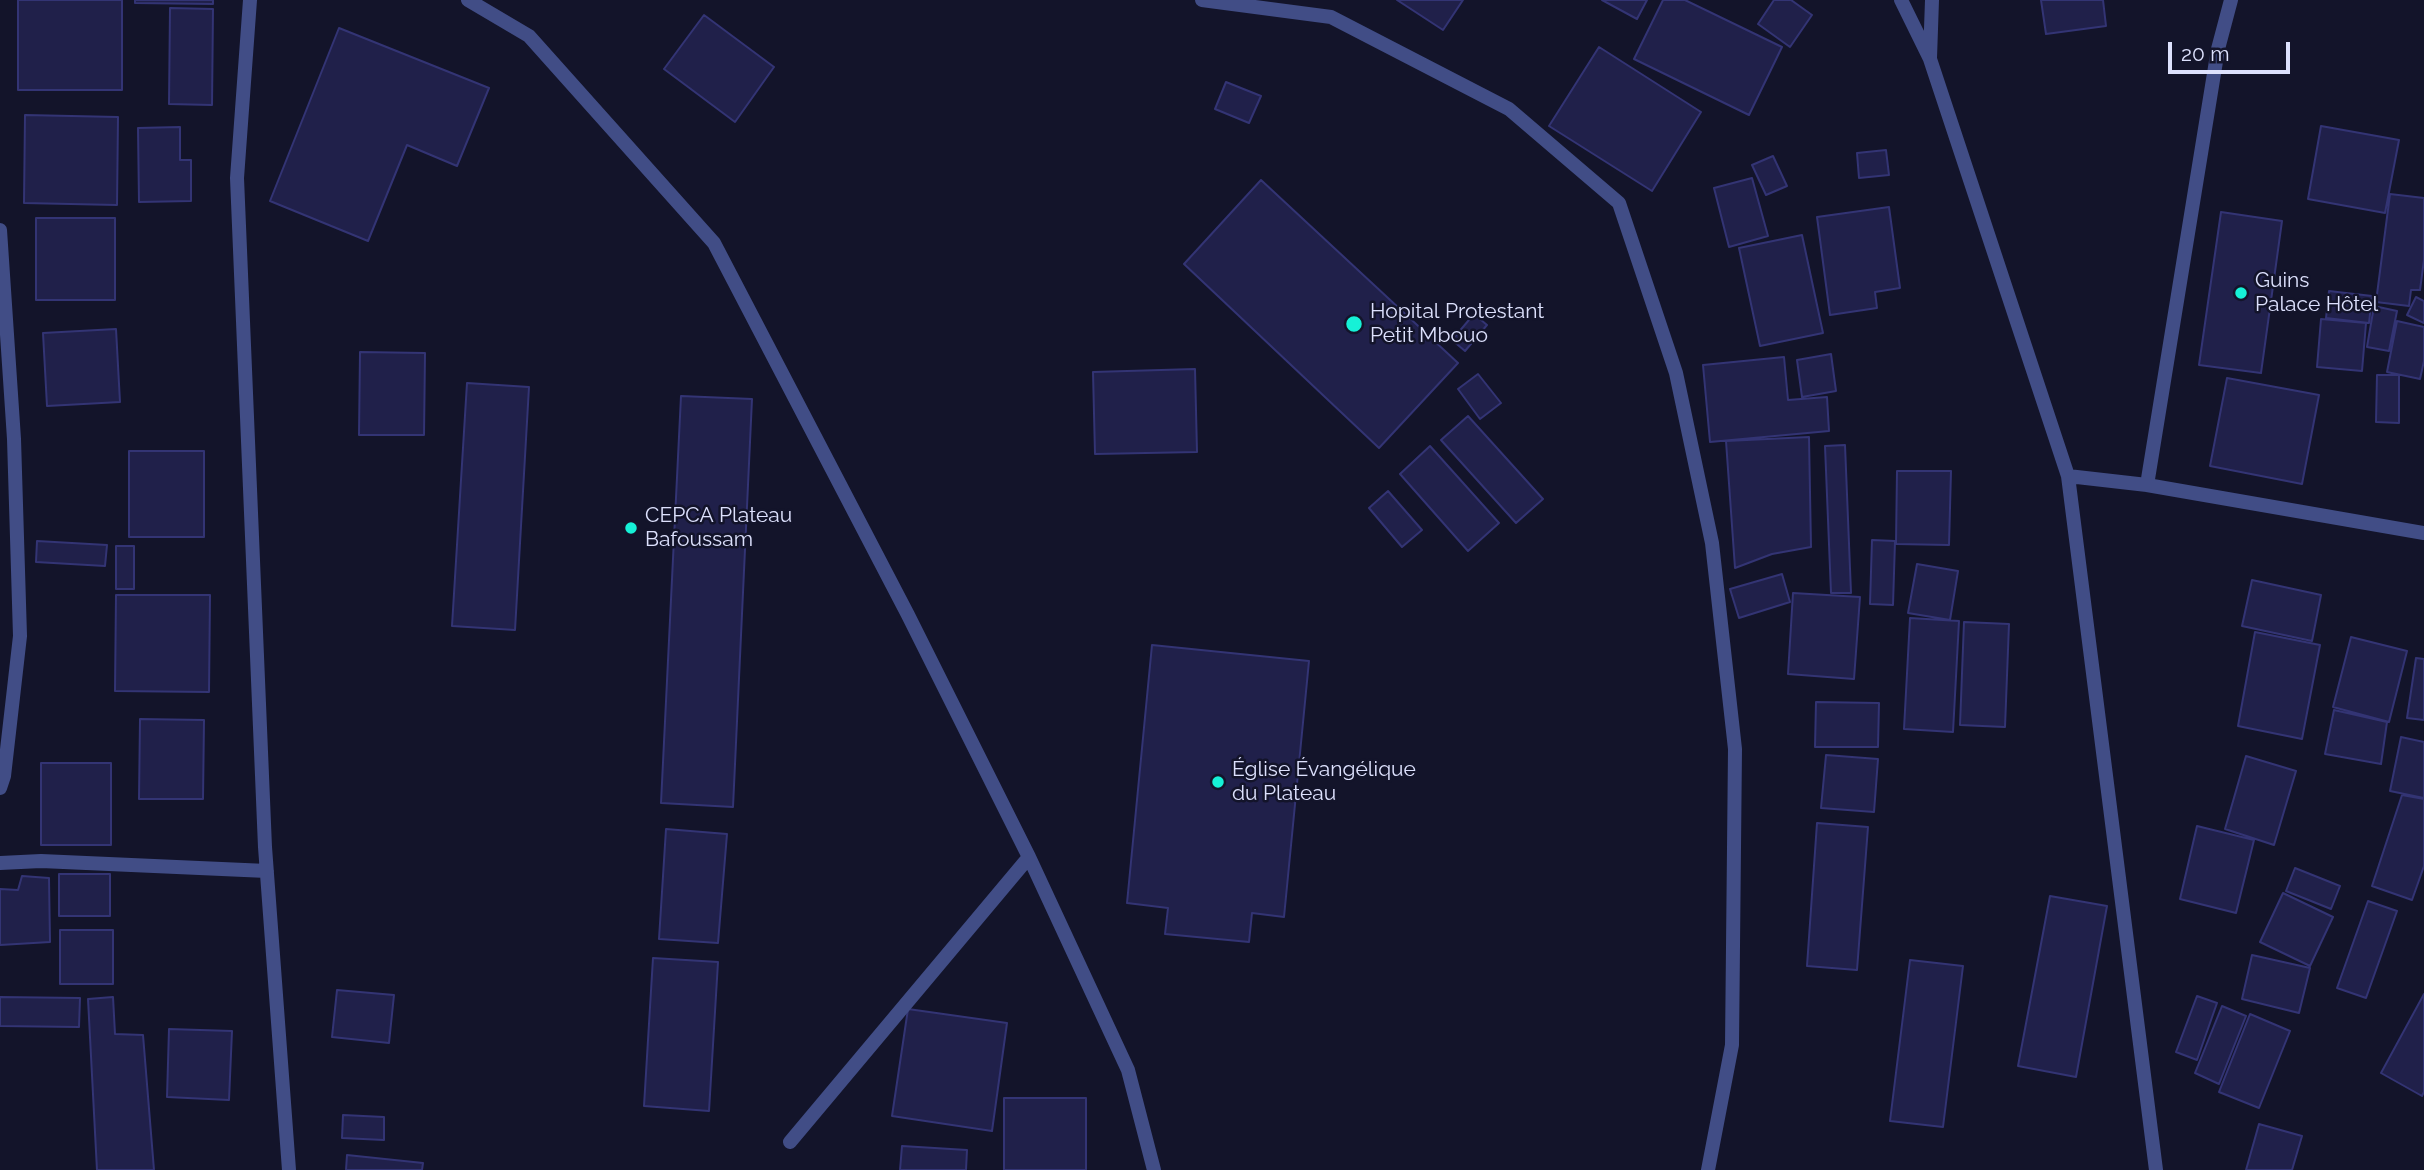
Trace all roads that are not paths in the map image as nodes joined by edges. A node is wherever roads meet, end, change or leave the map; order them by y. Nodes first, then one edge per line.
1 (250, 0) edge
2 (468, 0) edge
3 (1202, 0) edge
4 (1901, 0) edge
5 (1932, 0) edge
6 (2231, 0) edge
7 (1930, 59) junction
8 (0, 230) edge
9 (2068, 476) junction
10 (2147, 485) junction
11 (2424, 533) edge
12 (0, 788) edge
13 (1029, 857) junction
14 (0, 863) edge
15 (267, 871) junction
16 (790, 1142) dead end
17 (289, 1170) edge
18 (1154, 1170) edge
19 (1708, 1170) edge
20 (2156, 1170) edge

1 - 15 street
2 - 13 street
3 - 19 street
4 - 7 street
5 - 7 street
6 - 10 street
7 - 9 street
8 - 12 street
9 - 10 street
9 - 20 street
10 - 11 street
13 - 16 street
13 - 18 street
14 - 15 street
15 - 17 street

